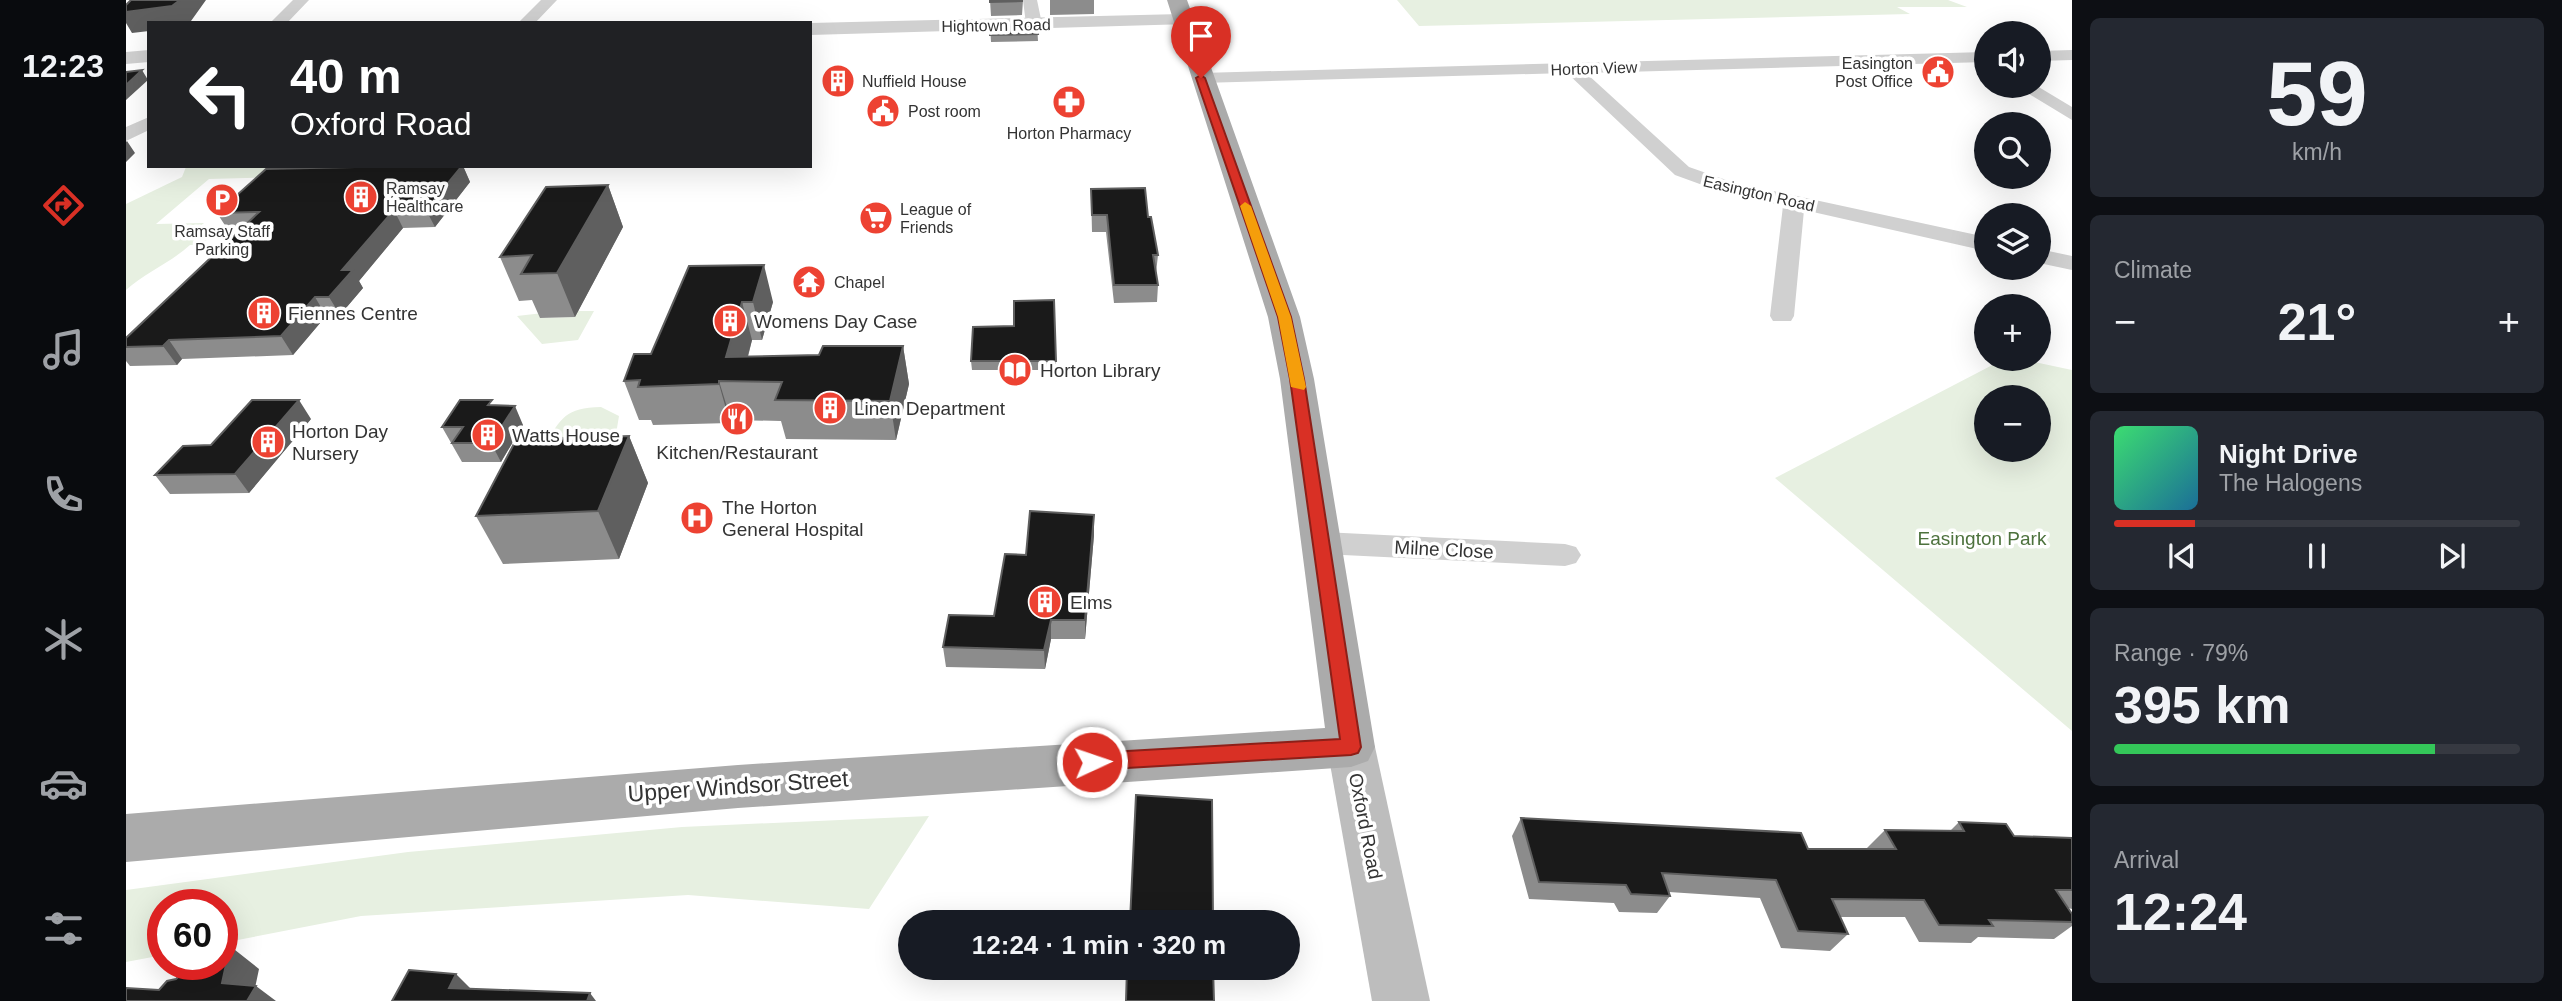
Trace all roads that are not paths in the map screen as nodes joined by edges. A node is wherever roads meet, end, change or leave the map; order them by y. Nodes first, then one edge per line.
1 (302, 0) edge
2 (550, 0) edge
3 (1030, 0) edge
4 (1180, 10) edge
5 (280, 21) edge
6 (528, 21) edge
7 (1034, 24) junction
8 (812, 29) edge
9 (2072, 55) edge
10 (147, 56) edge
11 (2051, 56) edge
12 (126, 58) edge
13 (1974, 59) edge
14 (1570, 68) junction
15 (1201, 78) junction
16 (2044, 98) edge
17 (2072, 115) edge
18 (147, 123) edge
19 (126, 135) edge
20 (1794, 202) junction
21 (1974, 241) edge
22 (2051, 259) edge
23 (2072, 263) edge
24 (1782, 316) dead end
25 (1323, 543) junction
26 (1565, 555) dead end
27 (1351, 747) junction
28 (126, 838) edge
29 (1401, 1001) edge

1 - 5 street
2 - 6 street
3 - 7 street
4 - 7 street, Hightown Road
4 - 15 main road, Oxford Road
7 - 8 street, Hightown Road
9 - 11 street
10 - 12 street
13 - 14 street, Horton View
14 - 15 street, Horton View
14 - 20 street, Easington Road
15 - 25 main road, Oxford Road
16 - 17 street
18 - 19 street
20 - 21 street, Easington Road
20 - 24 street
22 - 23 street
25 - 26 street, Milne Close
25 - 27 main road, Oxford Road
27 - 28 main road, Upper Windsor Street
27 - 29 main road, Oxford Road

